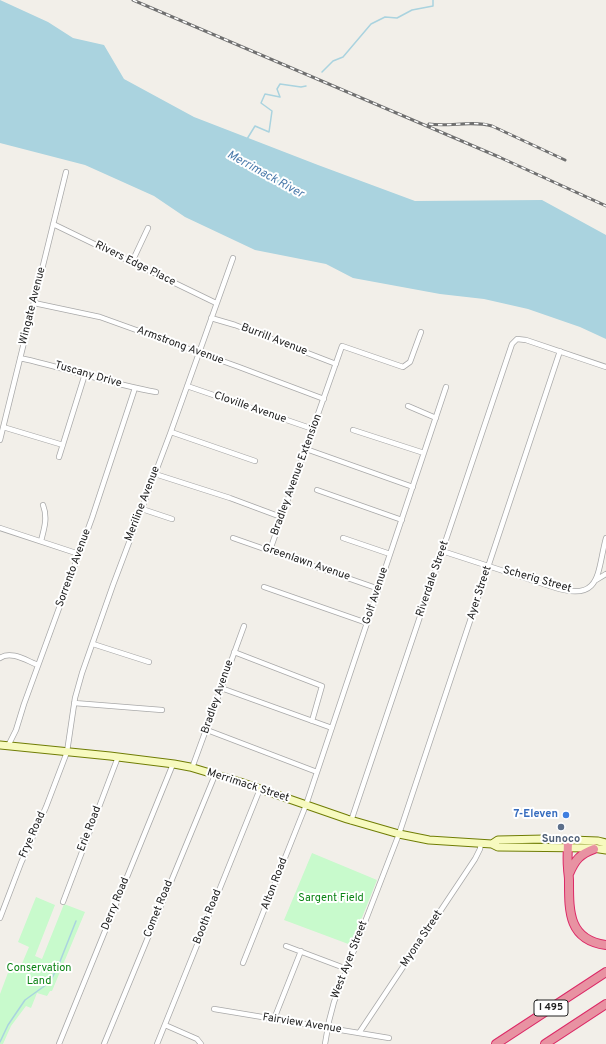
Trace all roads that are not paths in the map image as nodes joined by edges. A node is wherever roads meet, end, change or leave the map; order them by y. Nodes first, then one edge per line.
1 (66, 172) dead end
2 (53, 224) junction
3 (148, 228) dead end
4 (233, 258) dead end
5 (132, 262) junction
6 (34, 303) junction
7 (216, 303) junction
8 (211, 318) junction
9 (421, 332) dead end
10 (560, 351) junction
11 (199, 353) junction
12 (20, 358) junction
13 (336, 364) junction
14 (606, 367) edge
15 (85, 374) junction
16 (187, 386) junction
17 (446, 387) dead end
18 (135, 388) junction
19 (156, 392) dead end
20 (324, 399) junction
21 (408, 406) dead end
22 (436, 418) junction
23 (3, 427) junction
24 (313, 429) junction
25 (354, 430) dead end
26 (171, 432) junction
27 (0, 440) edge
28 (63, 444) junction
29 (306, 449) junction
30 (424, 453) junction
31 (59, 457) dead end
32 (254, 461) dead end
33 (155, 474) junction
34 (413, 487) junction
35 (317, 490) dead end
36 (43, 506) dead end
37 (142, 509) junction
38 (281, 517) junction
39 (172, 519) dead end
40 (402, 520) junction
41 (0, 528) edge
42 (233, 538) dead end
43 (343, 538) dead end
44 (606, 538) edge
45 (41, 541) junction
46 (270, 550) junction
47 (442, 551) junction
48 (79, 554) junction
49 (390, 554) junction
50 (489, 566) junction
51 (606, 574) edge
52 (596, 580) junction
53 (264, 587) dead end
54 (379, 589) junction
55 (367, 623) junction
56 (244, 626) dead end
57 (93, 644) junction
58 (234, 652) junction
59 (0, 658) edge
60 (149, 662) dead end
61 (38, 665) junction
62 (221, 688) junction
63 (74, 703) junction
64 (162, 710) dead end
65 (312, 721) junction
66 (332, 728) junction
67 (207, 730) junction
68 (4, 745) edge
69 (67, 752) junction
70 (118, 757) junction
71 (173, 764) junction
72 (192, 768) junction
73 (318, 772) junction
74 (215, 775) junction
75 (260, 789) junction
76 (306, 805) junction
77 (351, 821) junction
78 (399, 834) junction
79 (481, 843) junction
80 (606, 843) edge
81 (568, 844) junction
82 (594, 848) junction
83 (606, 850) edge
84 (569, 874) junction
85 (63, 902) dead end
86 (0, 918) edge
87 (606, 945) edge
88 (286, 946) dead end
89 (301, 951) junction
90 (243, 964) dead end
91 (347, 968) junction
92 (606, 972) edge
93 (606, 1004) edge
94 (214, 1009) dead end
95 (606, 1011) edge
96 (274, 1019) junction
97 (165, 1025) junction
98 (573, 1026) junction
99 (328, 1028) junction
100 (359, 1033) junction
101 (390, 1038) dead end
102 (59, 1044) edge
103 (104, 1044) edge
104 (157, 1044) edge
105 (201, 1044) edge
106 (325, 1044) edge
107 (496, 1044) edge
108 (545, 1044) edge

1 - 2 street, Wingate Avenue
2 - 5 street, Rivers Edge Place
2 - 6 street, Wingate Avenue
3 - 5 street
4 - 7 street, Meriline Avenue
5 - 7 street, Rivers Edge Place
6 - 11 street, Armstrong Avenue
6 - 12 street, Wingate Avenue
7 - 8 street, Meriline Avenue
8 - 11 street, Meriline Avenue
8 - 13 street, Burrill Avenue
9 - 13 street
10 - 14 street
10 - 47 street, Riverdale Street
10 - 50 street, Ayer Street
11 - 16 street, Meriline Avenue
11 - 20 street, Armstrong Avenue
12 - 15 street, Tuscany Drive
12 - 23 street, Wingate Avenue
13 - 20 street
15 - 18 street, Tuscany Drive
15 - 28 street
16 - 24 street, Cloville Avenue
16 - 26 street, Meriline Avenue
17 - 22 street, Golf Avenue
18 - 19 street, Tuscany Drive
18 - 48 street, Sorrento Avenue
20 - 24 street, Bradley Avenue Extension
21 - 22 street
22 - 30 street, Golf Avenue
23 - 27 street, Wingate Avenue
23 - 28 street
24 - 29 street, Bradley Avenue Extension
25 - 30 street
26 - 32 street
26 - 33 street, Meriline Avenue
28 - 31 street
29 - 34 street
29 - 38 street, Bradley Avenue Extension
30 - 34 street, Golf Avenue
33 - 37 street, Meriline Avenue
33 - 38 street
34 - 40 street, Golf Avenue
35 - 40 street
36 - 45 street
37 - 39 street
37 - 57 street, Meriline Avenue
38 - 46 street, Bradley Avenue Extension
40 - 49 street, Golf Avenue
41 - 45 street
42 - 46 street, Greenlawn Avenue
43 - 49 street
44 - 52 street
45 - 48 street
46 - 54 street, Greenlawn Avenue
47 - 50 street, Scherig Street
47 - 77 street, Riverdale Street
48 - 61 street, Sorrento Avenue
49 - 54 street, Golf Avenue
50 - 52 street, Scherig Street
50 - 78 street, Ayer Street
51 - 52 street
53 - 55 street
54 - 55 street, Golf Avenue
55 - 66 street, Golf Avenue
56 - 58 street, Bradley Avenue
57 - 60 street
57 - 63 street, Meriline Avenue
58 - 62 street, Bradley Avenue
58 - 65 street
59 - 61 street
61 - 68 street, Sorrento Avenue
62 - 65 street
62 - 67 street, Bradley Avenue
63 - 64 street
63 - 69 street, Meriline Avenue
65 - 66 street
66 - 73 street, Golf Avenue
67 - 72 street, Bradley Avenue
67 - 73 street
68 - 69 main road, Merrimack Street
69 - 70 main road, Merrimack Street
69 - 86 street, Frye Road
70 - 71 main road, Merrimack Street
70 - 85 street, Erie Road
71 - 72 main road, Merrimack Street
71 - 102 street, Derry Road
72 - 74 main road, Merrimack Street
73 - 76 street, Golf Avenue
74 - 75 main road, Merrimack Street
74 - 103 street, Comet Road
75 - 76 main road, Merrimack Street
75 - 97 street, Booth Road
76 - 77 main road, Merrimack Street
76 - 90 street, Alton Road
77 - 78 main road, Merrimack Street
78 - 79 main road, Merrimack Street
78 - 91 street, West Ayer Street
79 - 81 main road, Merrimack Street
79 - 100 street, Myona Street
80 - 81 main road
81 - 82 main road
81 - 84 highway
82 - 83 main road
82 - 84 highway
84 - 87 highway
88 - 89 street
89 - 91 street
89 - 96 street
91 - 99 street, West Ayer Street
92 - 107 highway, I 495
93 - 98 highway, I 495
94 - 96 street, Fairview Avenue
95 - 98 highway
96 - 99 street, Fairview Avenue
97 - 104 street, Booth Road
97 - 105 street
98 - 108 highway, I 495
99 - 100 street, Fairview Avenue
99 - 106 street, West Ayer Street
100 - 101 street, Fairview Avenue

